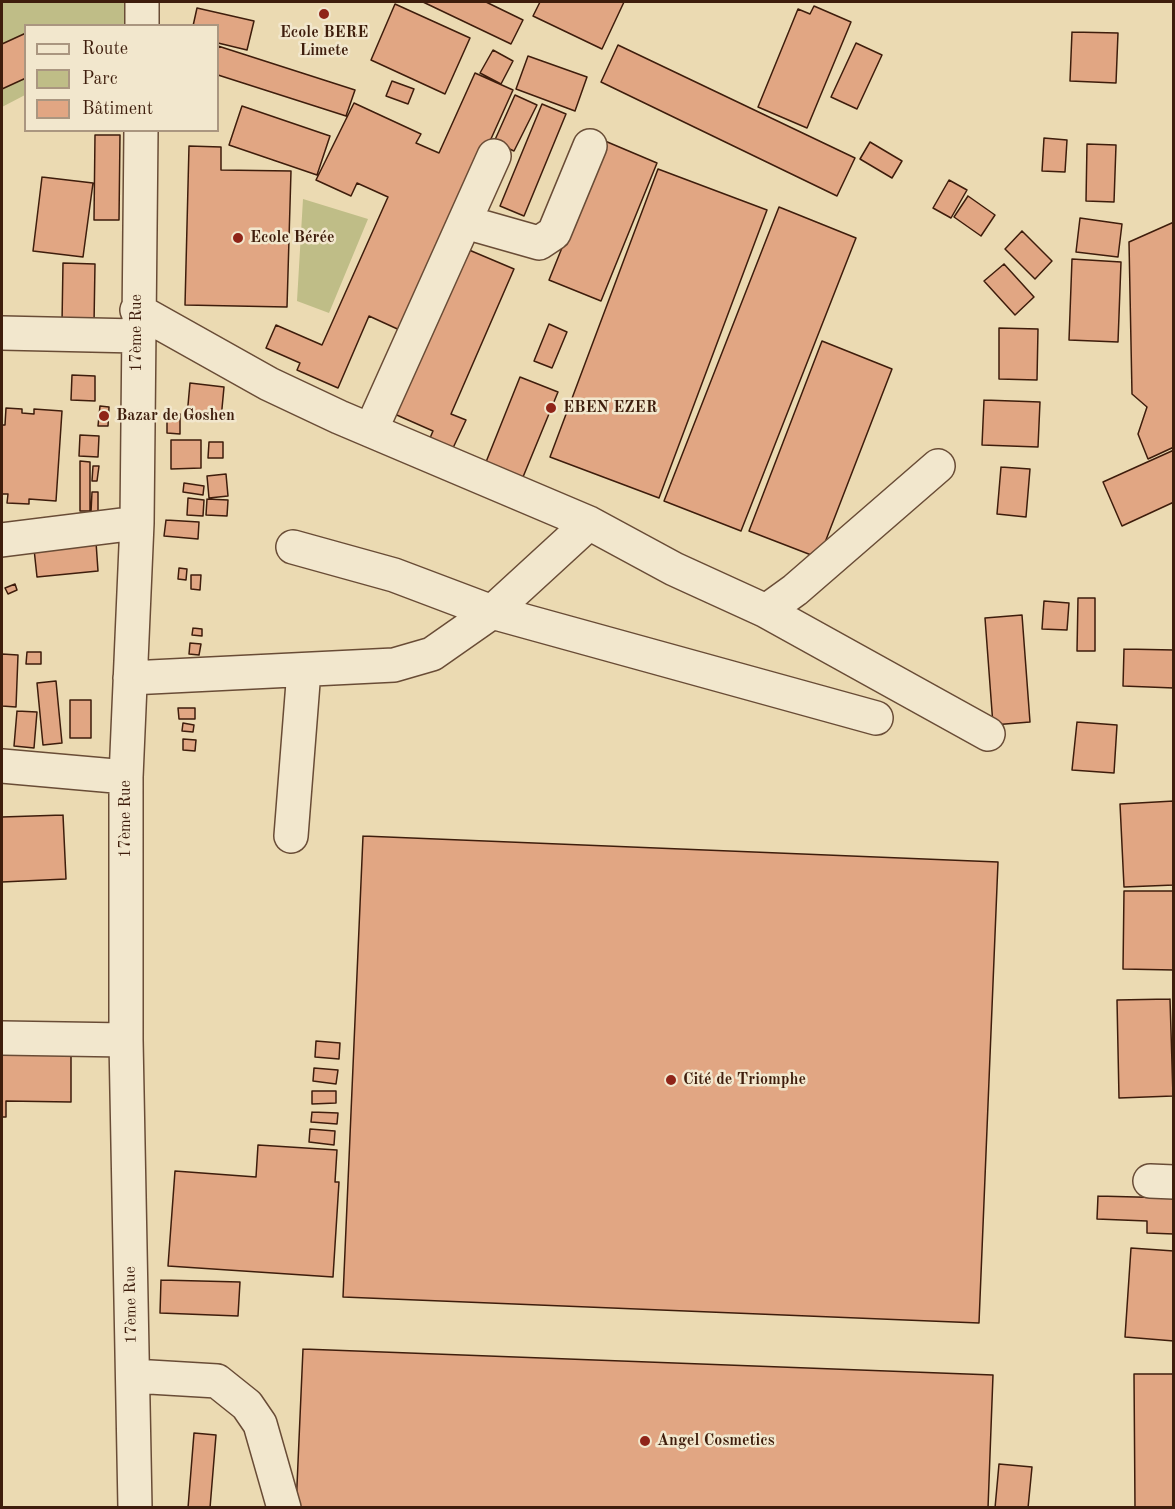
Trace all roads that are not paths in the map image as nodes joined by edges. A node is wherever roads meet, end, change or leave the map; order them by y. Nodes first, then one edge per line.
1 (142, 2) edge
2 (142, 24) edge
3 (141, 132) edge
4 (590, 146) dead end
5 (494, 156) dead end
6 (465, 222) junction
7 (137, 323) junction
8 (2, 333) edge
9 (371, 430) junction
10 (938, 466) dead end
11 (137, 523) junction
12 (589, 523) junction
13 (2, 540) edge
14 (293, 547) dead end
15 (766, 611) junction
16 (492, 612) junction
17 (304, 670) junction
18 (130, 678) junction
19 (876, 718) dead end
20 (988, 734) dead end
21 (2, 766) edge
22 (126, 777) junction
23 (291, 836) dead end
24 (2, 1038) edge
25 (126, 1040) junction
26 (133, 1376) junction
27 (135, 1508) edge
28 (284, 1508) edge

1 - 2 street
3 - 7 street, 17ème Rue
4 - 6 street
5 - 6 street
6 - 9 street
7 - 8 street
7 - 9 street
7 - 11 street, 17ème Rue
9 - 12 street
10 - 15 street
11 - 13 street
11 - 18 street, 17ème Rue
12 - 15 street
12 - 16 street
14 - 16 street
15 - 20 street
16 - 17 street
16 - 19 street
17 - 18 street
17 - 23 street
18 - 22 street, 17ème Rue
21 - 22 street
22 - 25 street, 17ème Rue
24 - 25 street
25 - 26 street, 17ème Rue
26 - 27 street, 17ème Rue
26 - 28 street

